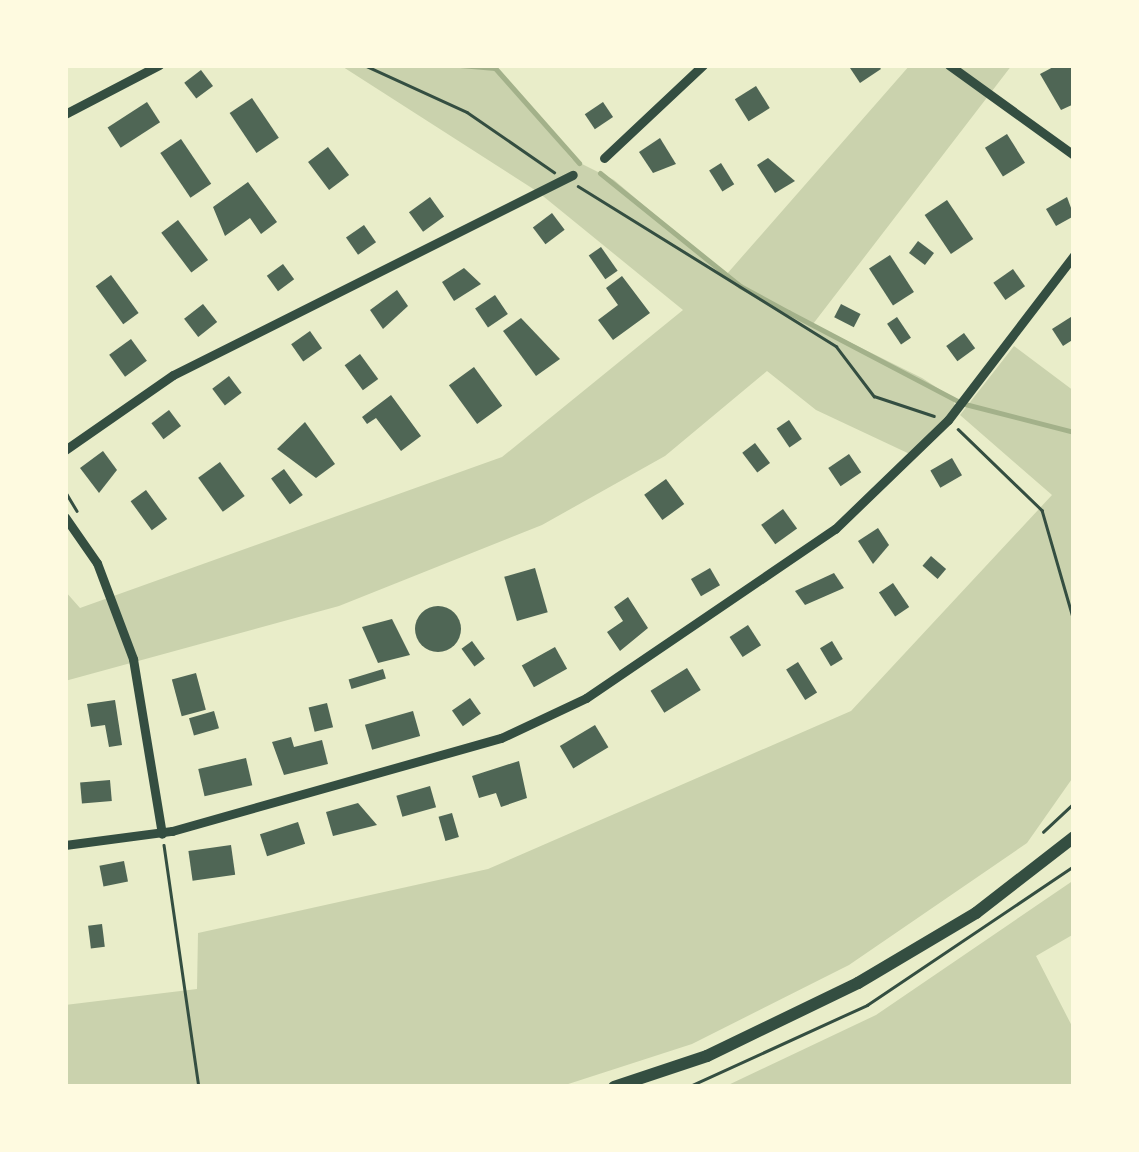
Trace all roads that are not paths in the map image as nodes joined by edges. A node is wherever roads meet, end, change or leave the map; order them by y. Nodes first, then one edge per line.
1 (159, 65) edge
2 (703, 65) edge
3 (949, 65) edge
4 (65, 114) edge
5 (1074, 155) edge
6 (604, 158) dead end
7 (570, 179) road end
8 (1074, 254) edge
9 (65, 450) edge
10 (65, 517) edge
11 (162, 834) junction
12 (1074, 837) edge
13 (65, 845) edge
14 (614, 1087) edge

1 - 4 street
2 - 6 street
3 - 5 street
7 - 9 street
8 - 11 street
10 - 11 street
11 - 13 street
12 - 14 main road

